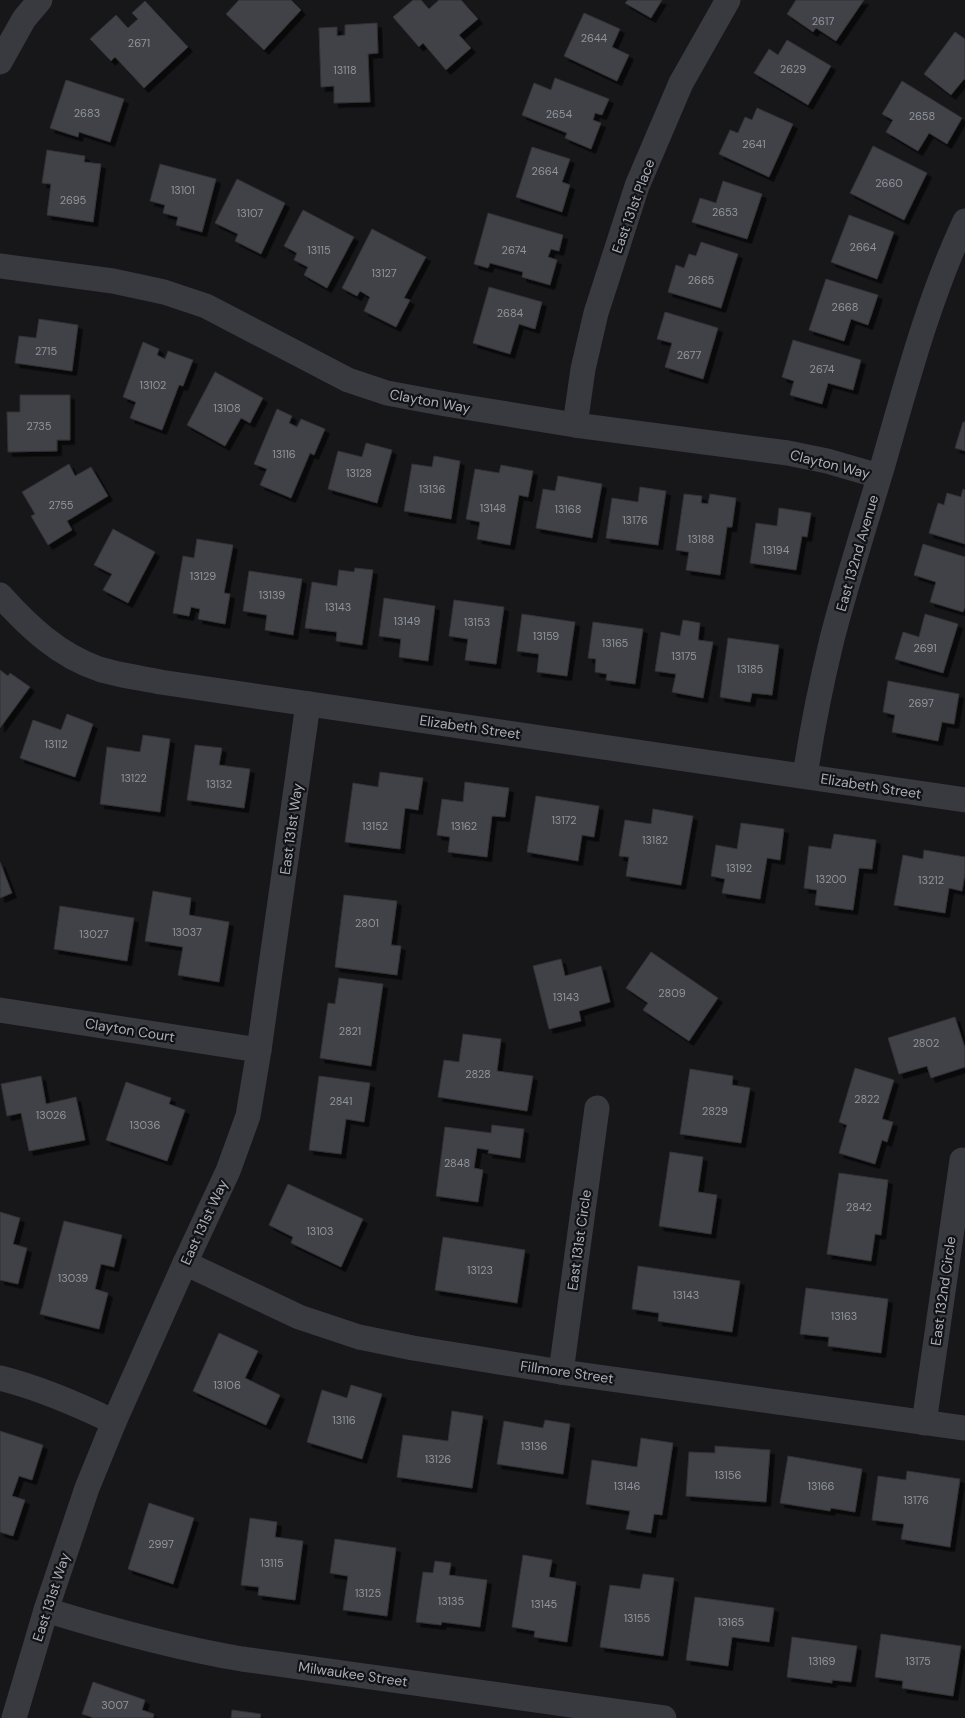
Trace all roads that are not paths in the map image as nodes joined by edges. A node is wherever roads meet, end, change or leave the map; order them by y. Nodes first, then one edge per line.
1 (40, 0) edge
2 (728, 0) edge
3 (0, 62) edge
4 (965, 221) edge
5 (0, 266) edge
6 (575, 425) junction
7 (879, 476) junction
8 (0, 595) edge
9 (308, 704) junction
10 (805, 776) junction
11 (965, 800) edge
12 (0, 1010) edge
13 (259, 1050) junction
14 (597, 1108) dead end
15 (962, 1160) dead end
16 (185, 1263) junction
17 (561, 1372) junction
18 (0, 1378) edge
19 (114, 1422) junction
20 (924, 1423) junction
21 (965, 1428) edge
22 (46, 1610) junction
23 (14, 1718) edge
24 (664, 1718) edge

1 - 3 street
2 - 6 street, East 131st Place
4 - 7 street, East 132nd Avenue
5 - 6 street, Clayton Way
6 - 7 street, Clayton Way
7 - 10 street, East 132nd Avenue
8 - 9 street, Elizabeth Street
9 - 10 street, Elizabeth Street
9 - 13 street, East 131st Way
10 - 11 street, Elizabeth Street
12 - 13 street, Clayton Court
13 - 16 street, East 131st Way
14 - 17 street, East 131st Circle
15 - 20 street, East 132nd Circle
16 - 17 street, Fillmore Street
16 - 19 street, East 131st Way
17 - 20 street, Fillmore Street
18 - 19 street
19 - 22 street, East 131st Way
20 - 21 street, Fillmore Street
22 - 23 street, East 131st Way
22 - 24 street, Milwaukee Street

